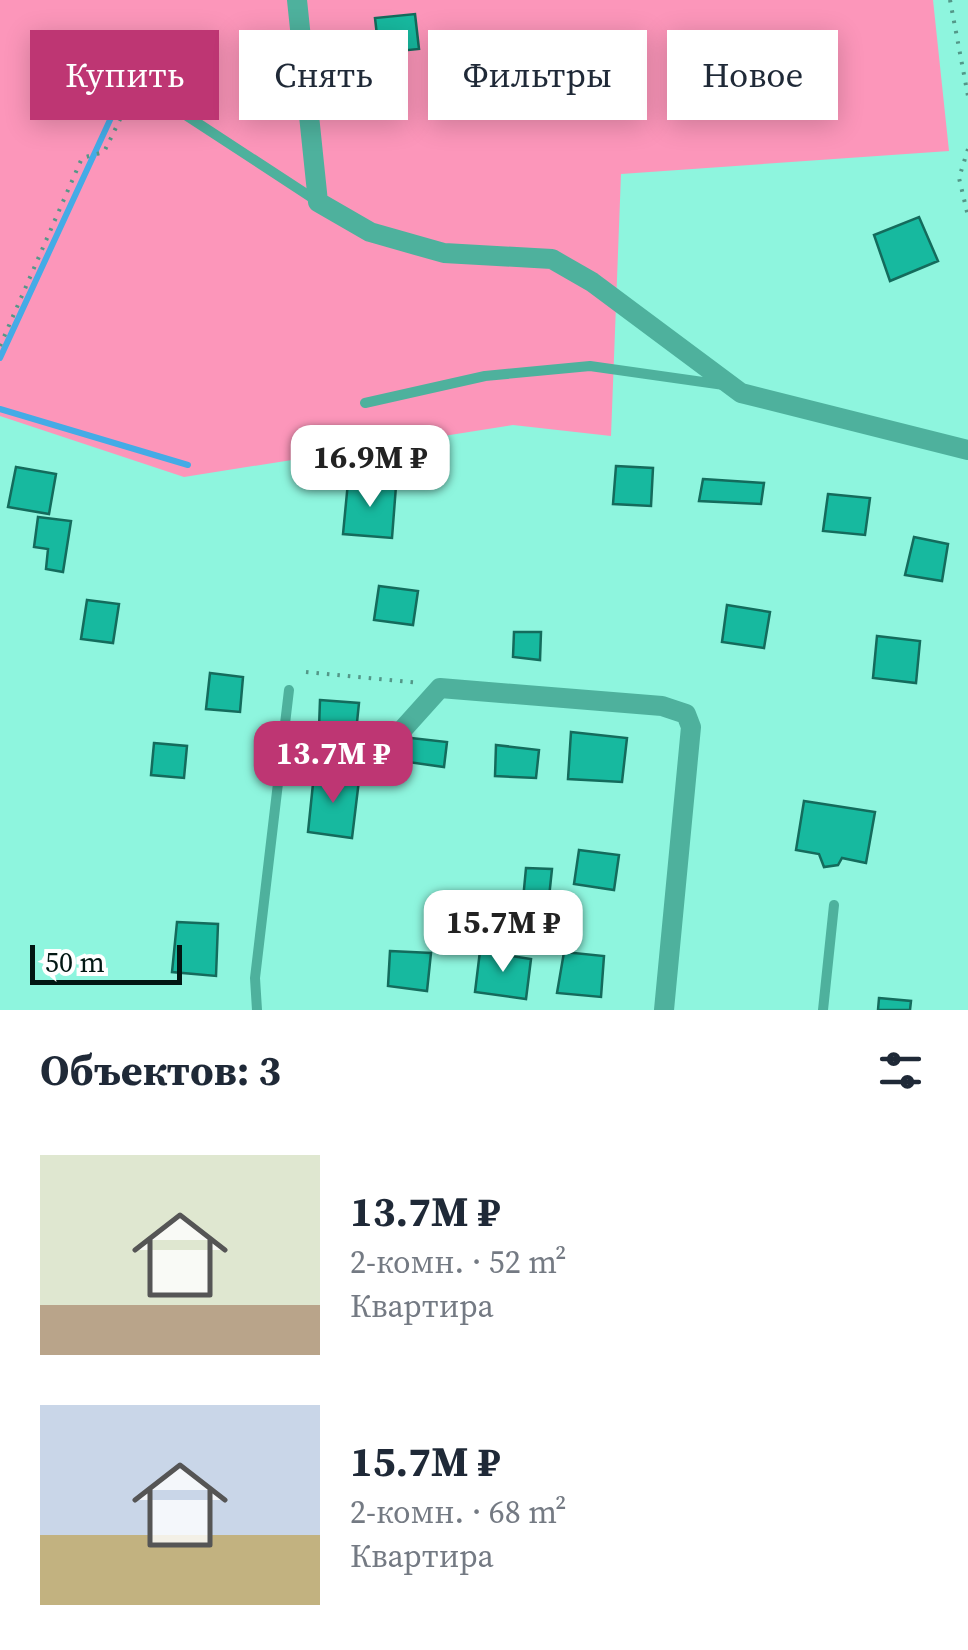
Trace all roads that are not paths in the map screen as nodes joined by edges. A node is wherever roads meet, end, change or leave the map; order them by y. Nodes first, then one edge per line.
1 (297, 0) edge
2 (193, 120) edge
3 (318, 202) junction
4 (725, 386) junction
5 (365, 404) dead end
6 (968, 450) edge
7 (289, 690) dead end
8 (387, 760) dead end
9 (834, 905) dead end
10 (256, 1010) edge
11 (664, 1010) edge
12 (823, 1010) edge

1 - 3 street
2 - 3 lane
3 - 4 street
4 - 5 lane
4 - 6 street
7 - 10 lane
8 - 11 street
9 - 12 lane

